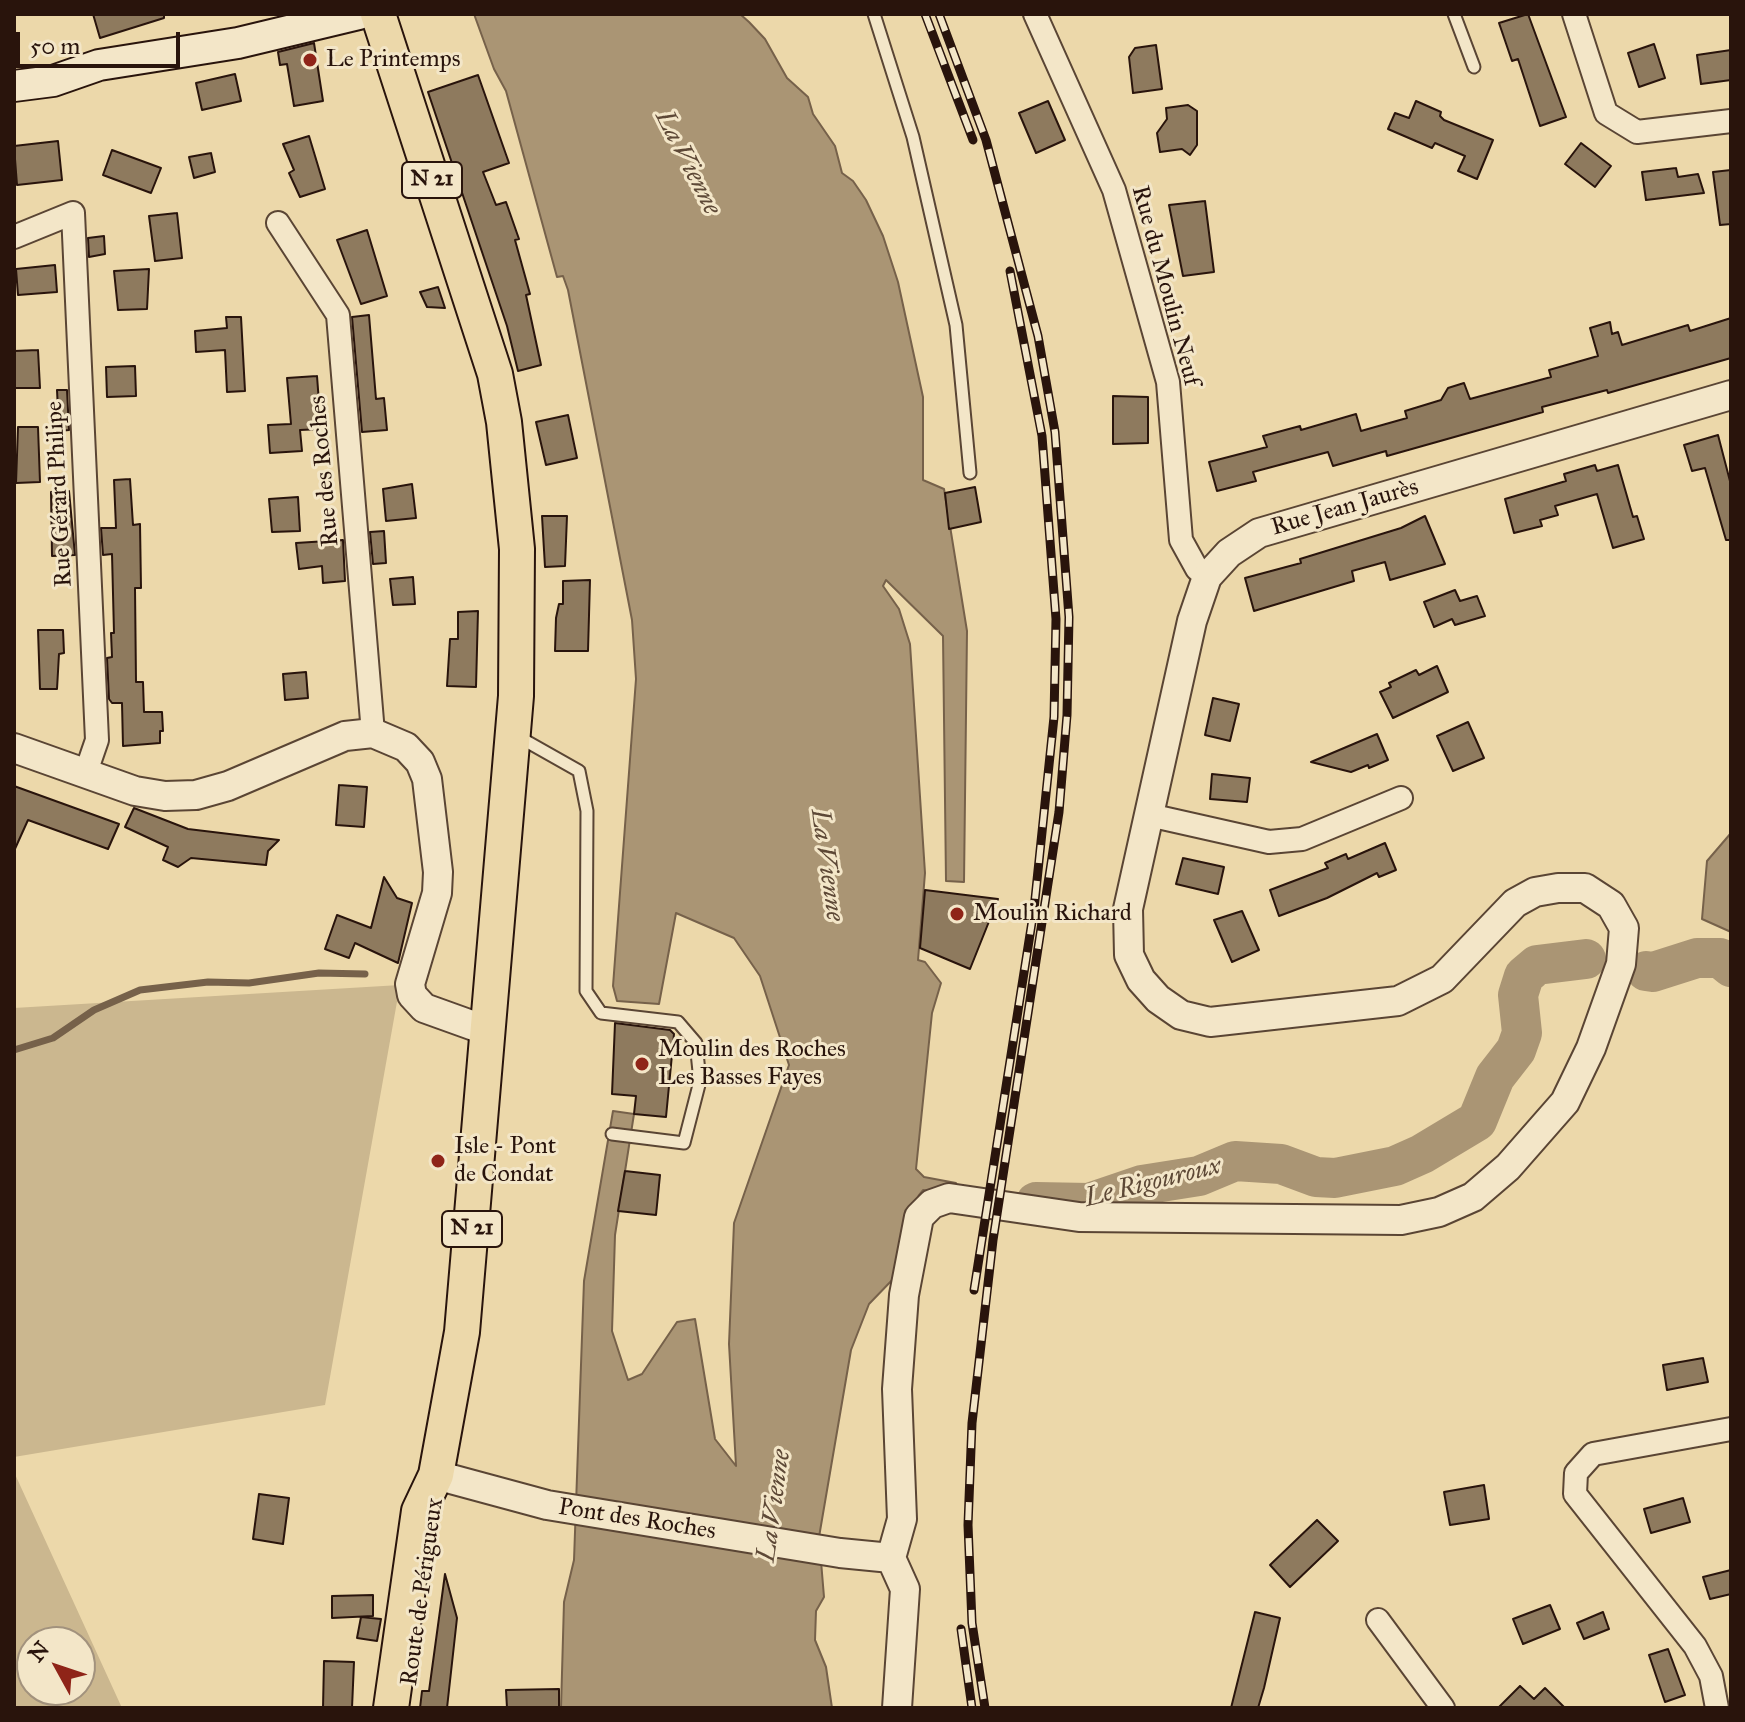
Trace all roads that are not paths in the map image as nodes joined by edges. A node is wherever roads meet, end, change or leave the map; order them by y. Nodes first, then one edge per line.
1 (359, 14) edge
2 (378, 14) edge
3 (874, 14) edge
4 (1035, 14) edge
5 (1454, 14) edge
6 (1574, 14) edge
7 (1474, 67) dead end
8 (14, 86) edge
9 (1731, 121) edge
10 (278, 223) dead end
11 (14, 237) edge
12 (1731, 395) edge
13 (970, 473) dead end
14 (1207, 577) junction
15 (373, 733) junction
16 (513, 734) junction
17 (14, 748) edge
18 (86, 772) junction
19 (1401, 798) dead end
20 (1149, 815) junction
21 (488, 1031) junction
22 (612, 1134) dead end
23 (1731, 1429) edge
24 (436, 1475) junction
25 (891, 1558) junction
26 (1378, 1620) dead end
27 (391, 1708) edge
28 (406, 1708) edge
29 (897, 1708) edge
30 (1443, 1708) edge
31 (1717, 1708) edge

1 - 8 main road
2 - 16 main road, N 21
3 - 13 lane
4 - 14 street, Rue du Moulin Neuf
5 - 7 lane
6 - 9 street
10 - 15 street, Rue des Roches
11 - 18 street, Rue Gérard Philipe
12 - 14 street, Rue Jean Jaurès
14 - 20 street, Rue Jean Jaurès
15 - 18 street
15 - 21 street
16 - 21 main road, N 21
16 - 22 lane
17 - 18 street
19 - 20 street
20 - 25 street, Rue Jean Jaurès
21 - 24 main road, N 21
23 - 31 street
24 - 25 street, Pont des Roches
24 - 27 main road, Route de Périgueux / N 21
24 - 28 main road, Route de Périgueux / N 21
25 - 29 street
26 - 30 street

